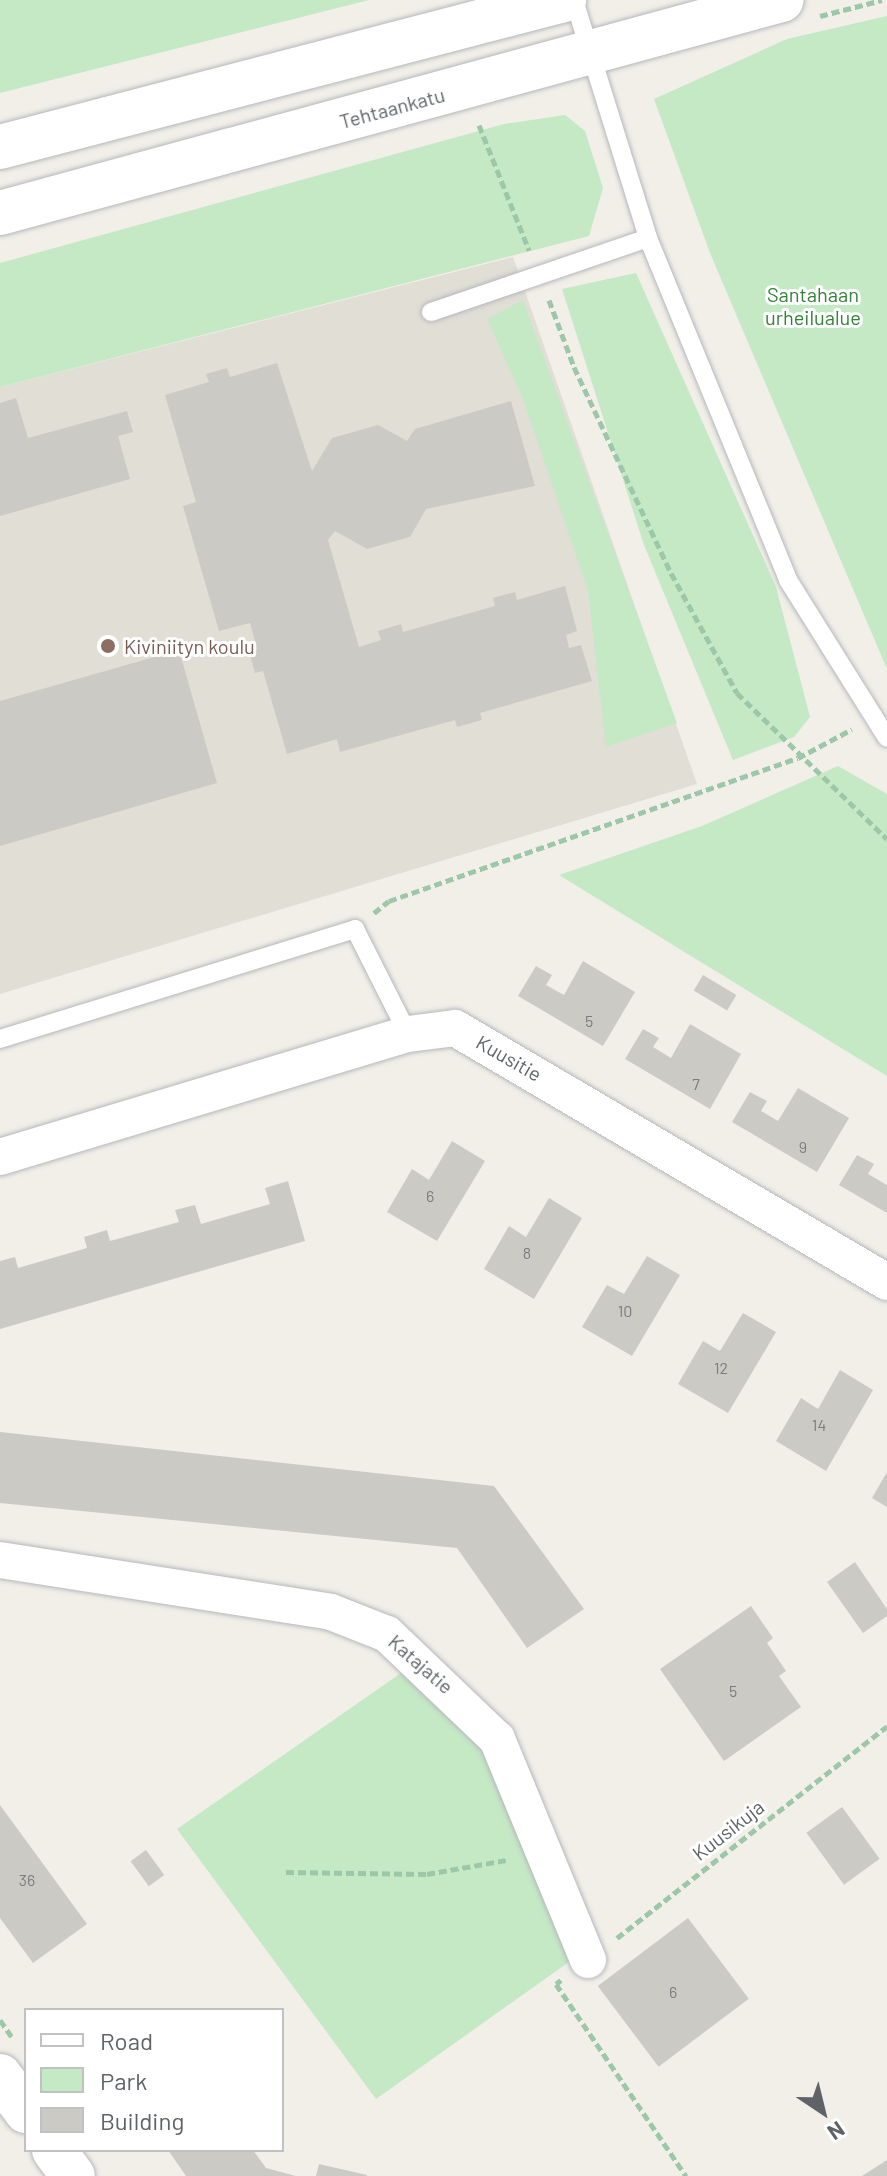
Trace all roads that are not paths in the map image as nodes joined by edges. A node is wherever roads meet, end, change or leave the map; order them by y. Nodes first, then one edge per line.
1 (564, 0) edge
2 (574, 0) edge
3 (782, 0) edge
4 (591, 54) junction
5 (0, 147) edge
6 (0, 213) edge
7 (648, 238) junction
8 (431, 312) dead end
9 (887, 738) edge
10 (408, 1034) junction
11 (0, 1039) edge
12 (0, 1157) edge
13 (887, 1282) edge
14 (0, 1560) edge
15 (588, 1960) road end
16 (0, 2076) edge
17 (24, 2108) edge
18 (55, 2152) edge
19 (73, 2176) edge

1 - 5 main road
2 - 4 lane
3 - 4 main road, Tehtaankatu
4 - 6 main road, Tehtaankatu
4 - 7 lane
7 - 8 lane
7 - 9 lane
10 - 11 lane
10 - 12 street, Kuusitie
10 - 13 street, Kuusitie
14 - 15 street, Katajatie
16 - 17 main road
18 - 19 main road

